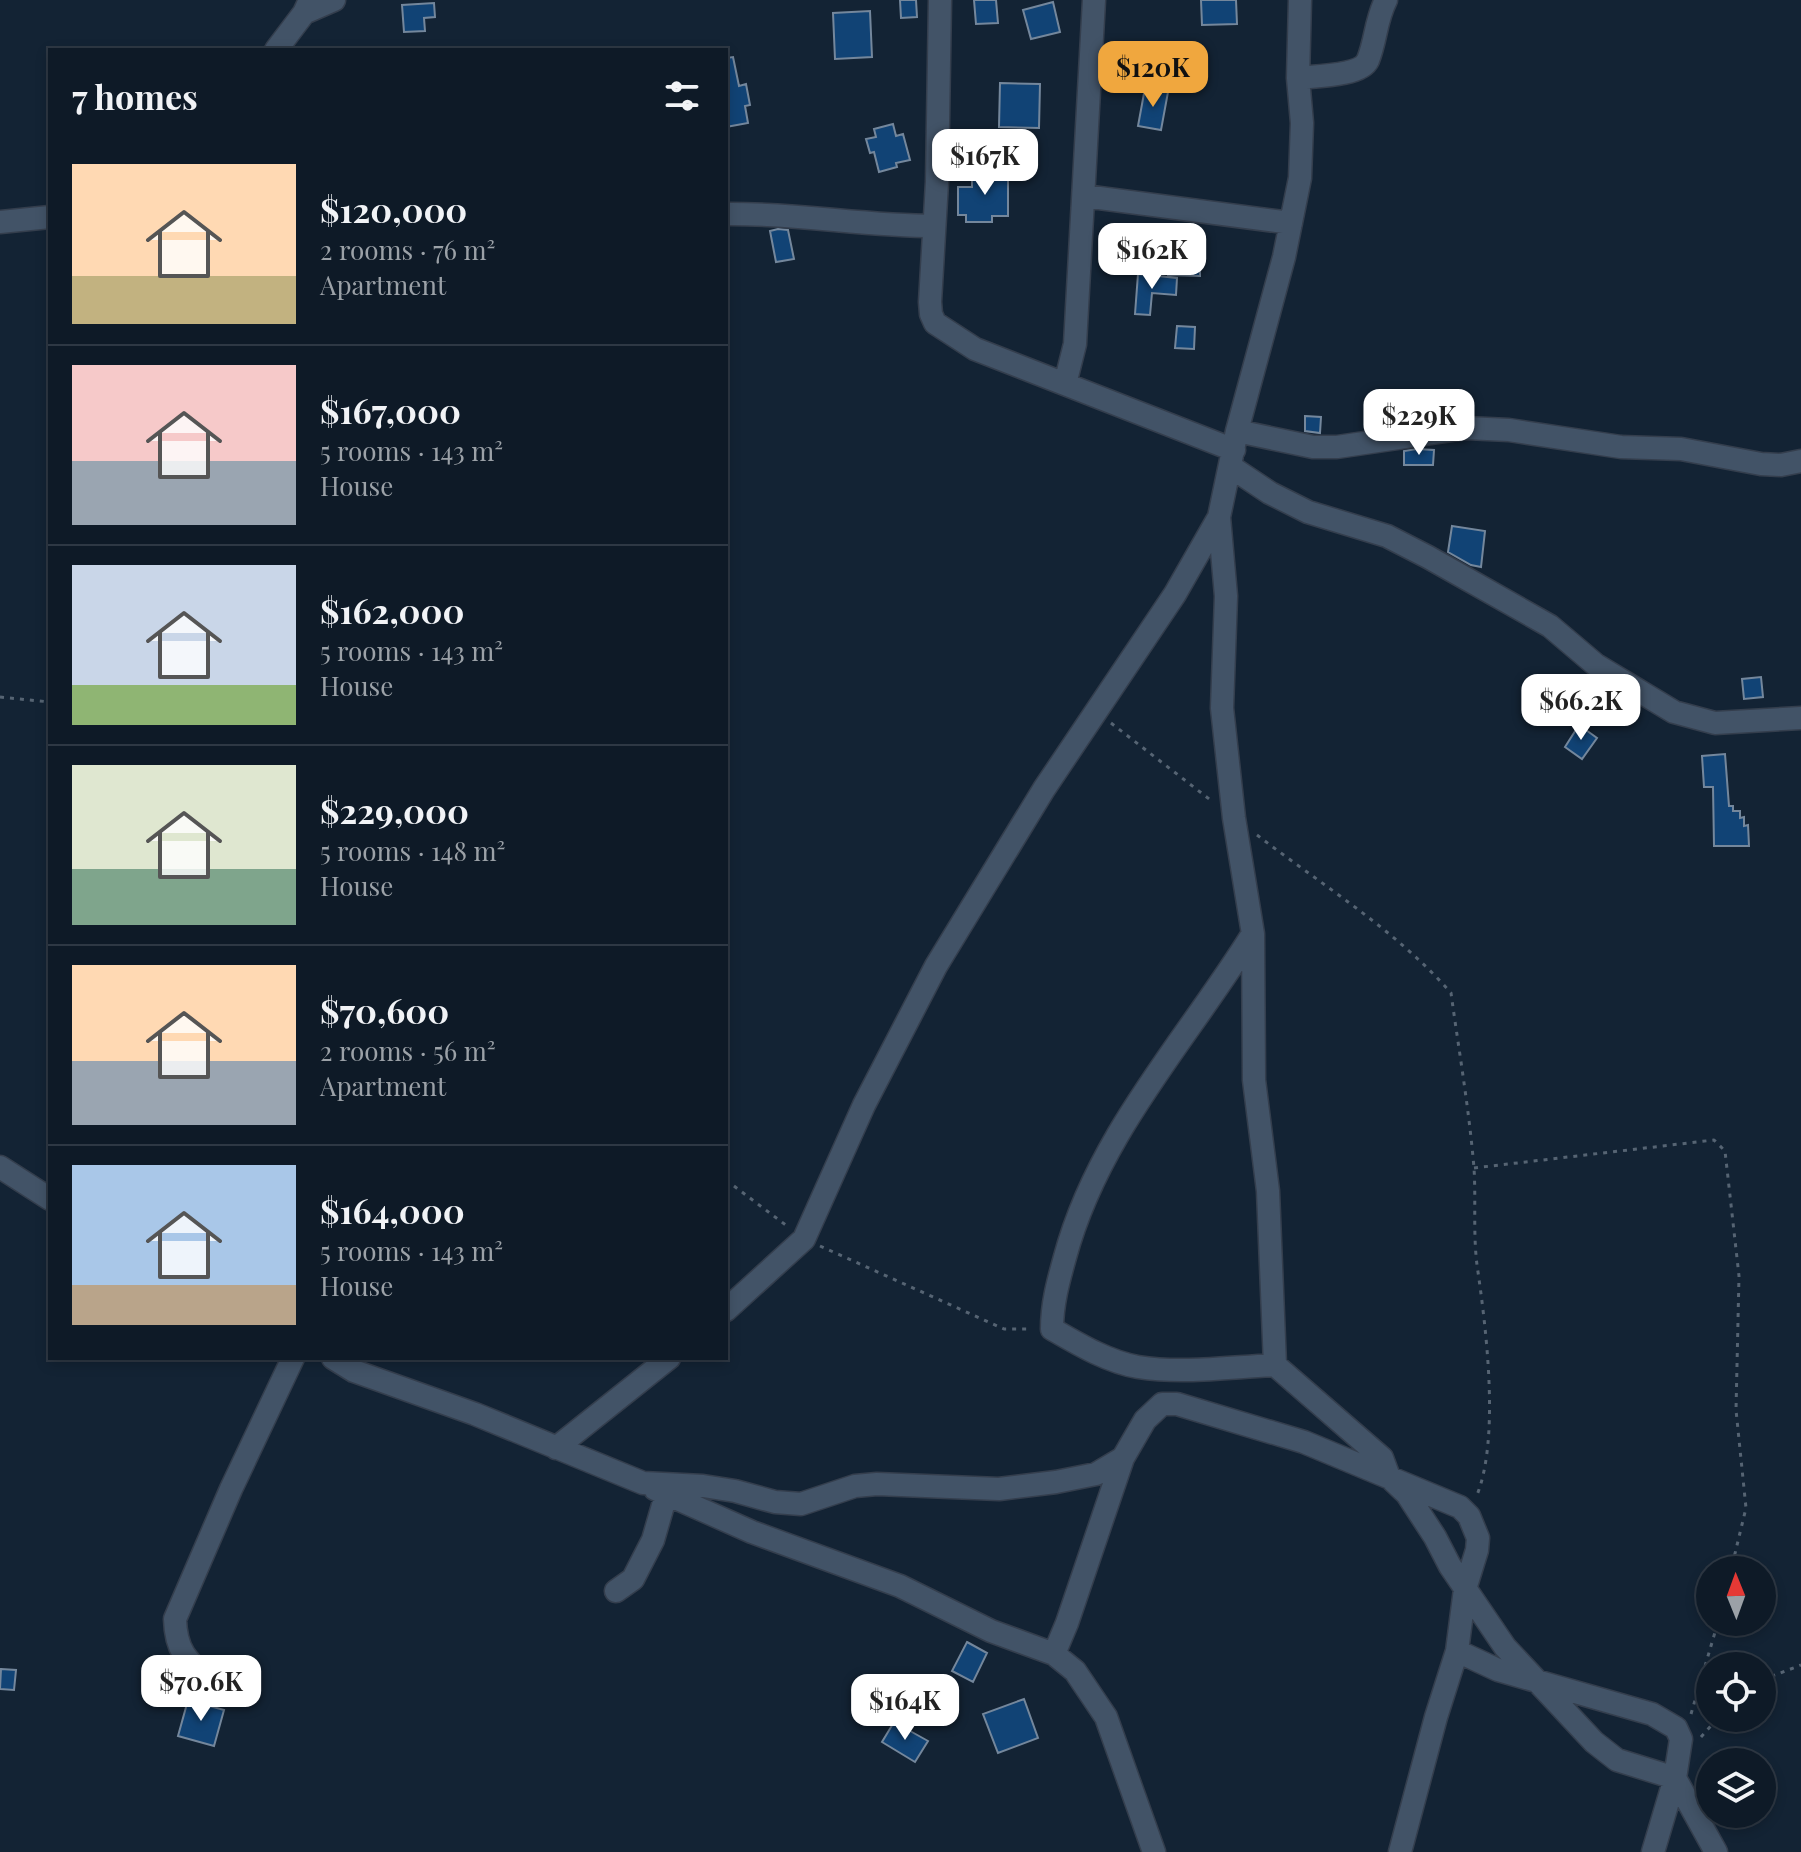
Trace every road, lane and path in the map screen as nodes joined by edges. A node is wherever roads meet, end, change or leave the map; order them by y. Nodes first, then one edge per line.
1 (334, 0) edge
2 (940, 0) edge
3 (1094, 0) edge
4 (1300, 0) edge
5 (1386, 0) edge
6 (307, 6) edge
7 (277, 48) edge
8 (1298, 78) junction
9 (1084, 196) junction
10 (728, 214) edge
11 (48, 217) edge
12 (0, 222) edge
13 (1291, 223) junction
14 (934, 226) junction
15 (1065, 384) junction
16 (1234, 449) junction
17 (1801, 461) edge
18 (1219, 517) junction
19 (0, 697) edge
20 (48, 703) edge
21 (1096, 711) junction
22 (1801, 718) edge
23 (1234, 818) junction
24 (1253, 934) junction
25 (0, 1167) edge
26 (1474, 1168) junction
27 (728, 1182) edge
28 (48, 1198) edge
29 (804, 1239) junction
30 (728, 1308) edge
31 (1052, 1329) junction
32 (292, 1360) edge
33 (336, 1360) edge
34 (666, 1360) edge
35 (1275, 1365) junction
36 (556, 1448) junction
37 (1123, 1458) junction
38 (1389, 1477) junction
39 (643, 1483) junction
40 (666, 1495) junction
41 (1469, 1516) junction
42 (1734, 1556) edge
43 (1465, 1589) junction
44 (616, 1591) dead end
45 (1714, 1636) edge
46 (1457, 1651) junction
47 (1054, 1654) junction
48 (1801, 1665) edge
49 (1776, 1675) edge
50 (1537, 1681) junction
51 (217, 1688) dead end
52 (1681, 1739) junction
53 (1675, 1778) junction
54 (1153, 1850) edge
55 (1400, 1852) edge
56 (1653, 1852) edge
57 (1716, 1852) edge

1 - 6 street
2 - 14 street
3 - 9 street
4 - 8 street
5 - 8 street
6 - 7 street
8 - 13 street
9 - 13 street
9 - 15 street
10 - 14 street
11 - 12 street
13 - 16 street
14 - 15 street
15 - 16 street
16 - 17 street
16 - 18 street
16 - 22 street
18 - 21 street
18 - 23 street
19 - 20 path
21 - 23 path
21 - 29 street
23 - 24 street
23 - 26 path
24 - 31 street
24 - 35 street
25 - 28 street
26 - 41 path
26 - 42 path
27 - 29 path
29 - 30 street
29 - 31 path
31 - 35 street
32 - 51 street
33 - 36 street
34 - 36 street
35 - 38 street
36 - 39 street
37 - 38 street
37 - 39 street
37 - 47 street
38 - 41 street
38 - 43 street
39 - 40 street
40 - 44 street
40 - 47 street
41 - 43 street
43 - 46 street
43 - 50 street
45 - 52 path
46 - 50 street
46 - 55 street
47 - 54 street
48 - 49 path
50 - 52 street
50 - 53 street
52 - 53 street
53 - 56 street
53 - 57 street

